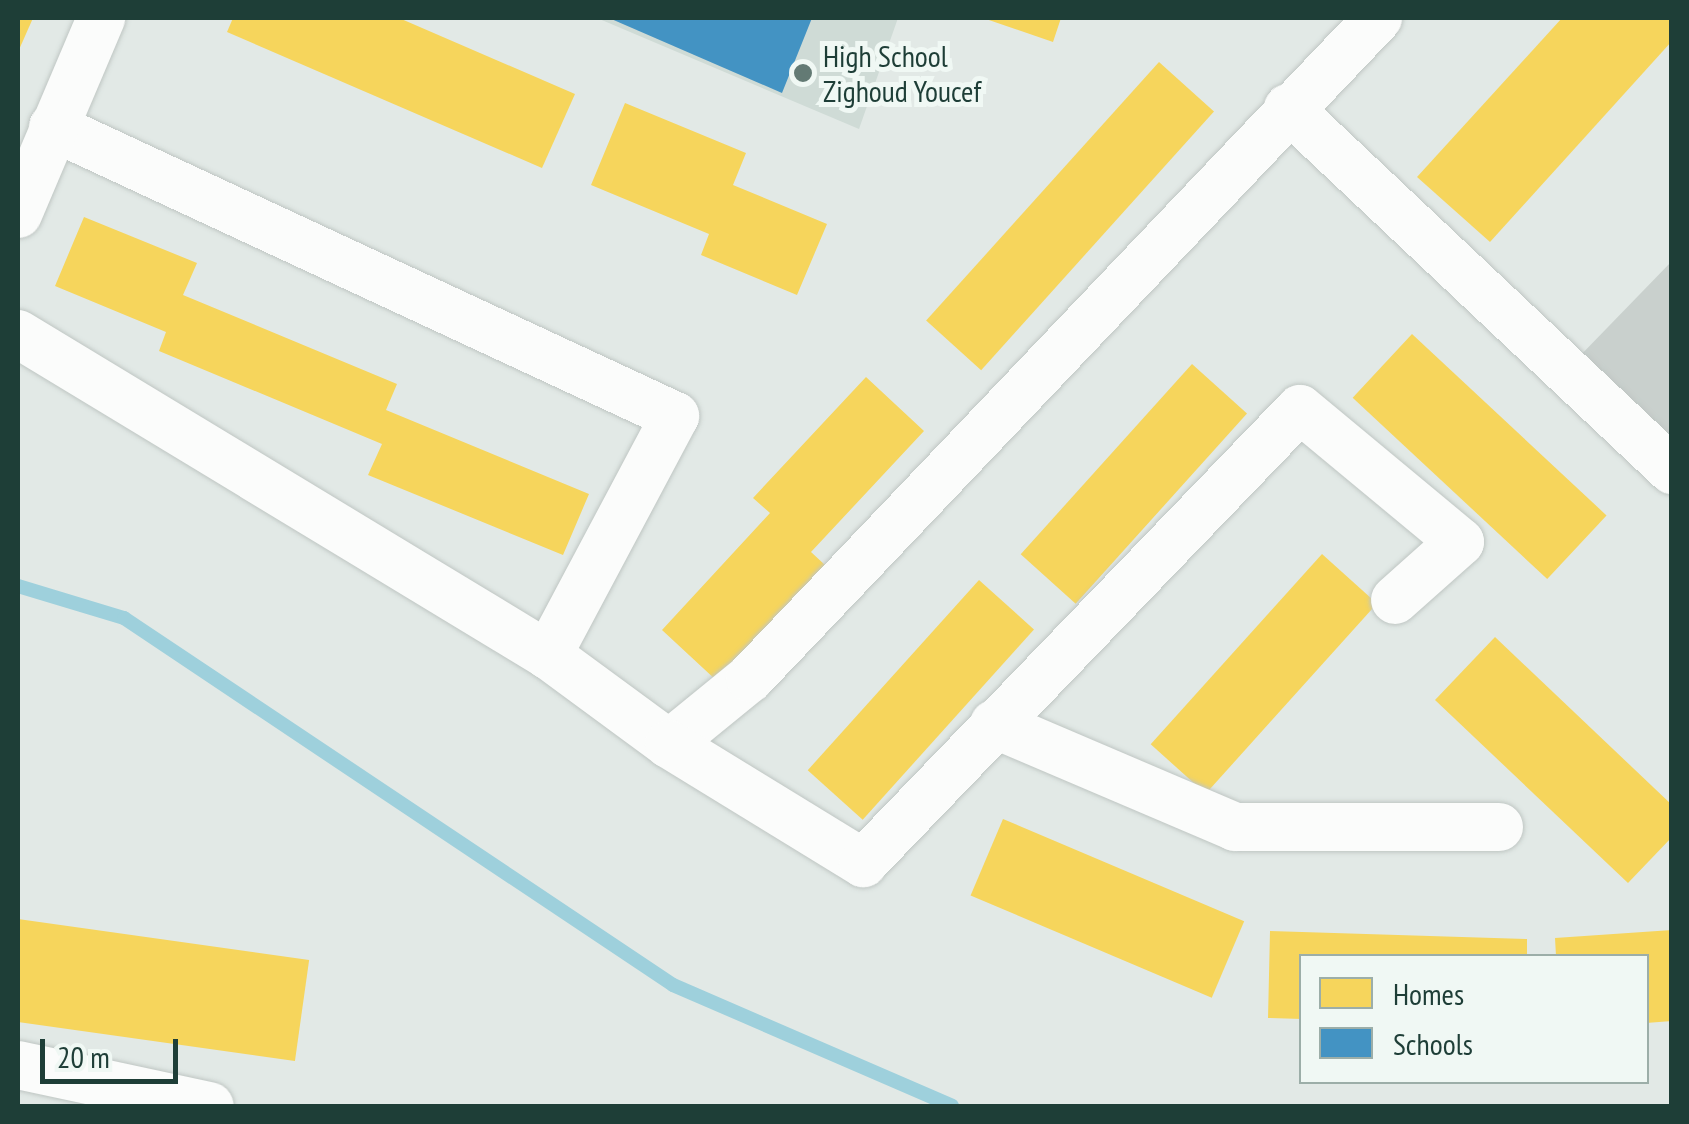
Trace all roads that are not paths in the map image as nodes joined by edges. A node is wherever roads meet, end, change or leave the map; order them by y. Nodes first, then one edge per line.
1 (101, 18) edge
2 (1378, 18) edge
3 (1288, 108) junction
4 (52, 127) junction
5 (18, 214) edge
6 (18, 334) edge
7 (1672, 470) edge
8 (1395, 600) dead end
9 (548, 654) junction
10 (994, 724) junction
11 (669, 744) junction
12 (1500, 826) dead end
13 (18, 1065) edge
14 (210, 1106) edge

1 - 4 street
2 - 3 street
3 - 7 street
3 - 11 street
4 - 5 street
4 - 9 street
6 - 9 street
8 - 10 street
9 - 11 street
10 - 11 street
10 - 12 street
13 - 14 street

